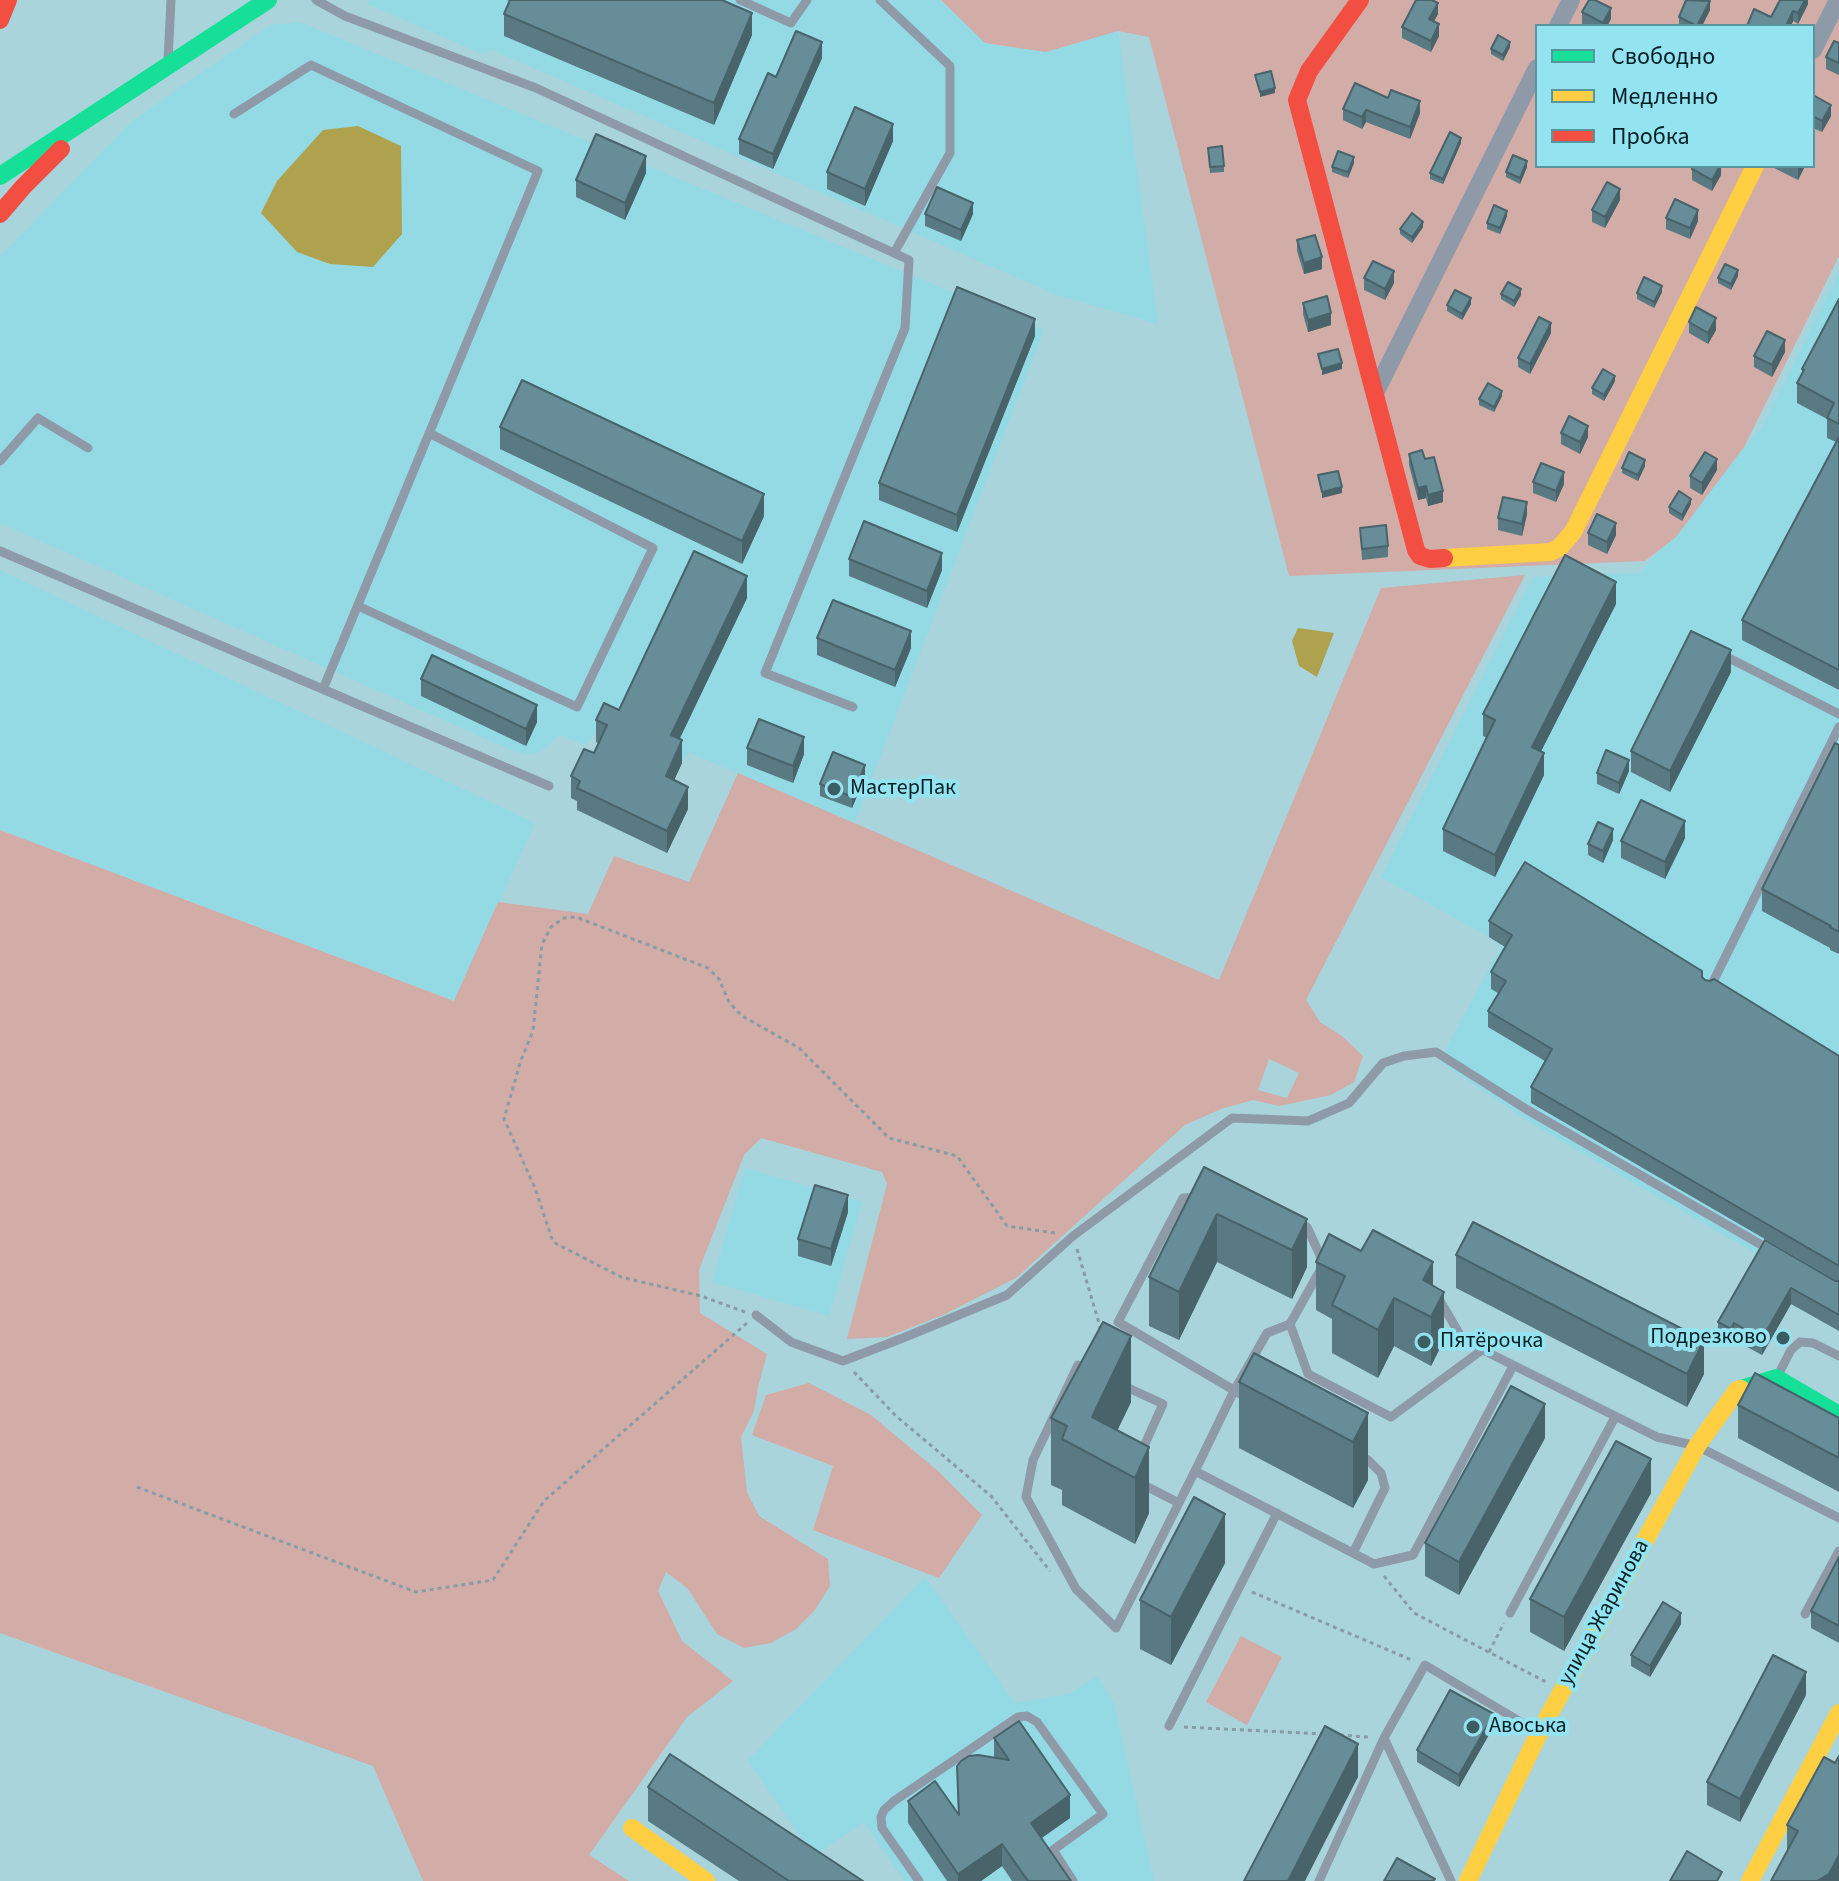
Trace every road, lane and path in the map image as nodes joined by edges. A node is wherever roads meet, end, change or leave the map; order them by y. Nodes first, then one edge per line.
1 (8, 0) edge
2 (171, 0) edge
3 (268, 0) edge
4 (316, 0) edge
5 (740, 0) edge
6 (807, 0) edge
7 (880, 0) edge
8 (1360, 0) edge
9 (1571, 0) edge
10 (1838, 0) edge
11 (0, 20) edge
12 (1559, 24) edge
13 (1815, 46) edge
14 (168, 64) junction
15 (1535, 72) edge
16 (133, 88) junction
17 (234, 114) dead end
18 (1754, 168) edge
19 (0, 176) edge
20 (0, 214) edge
21 (894, 253) junction
22 (1375, 393) junction
23 (429, 433) junction
24 (88, 448) dead end
25 (0, 461) edge
26 (0, 551) edge
27 (358, 606) junction
28 (1706, 646) edge
29 (323, 689) junction
30 (853, 707) dead end
31 (1839, 714) edge
32 (1839, 727) edge
33 (549, 786) dead end
34 (1709, 990) edge
35 (1211, 1196) edge
36 (1294, 1221) edge
37 (1073, 1236) junction
38 (1783, 1258) edge
39 (1335, 1261) edge
40 (1324, 1264) junction
41 (1425, 1290) edge
42 (756, 1315) junction
43 (1290, 1324) junction
44 (1104, 1339) edge
45 (1482, 1350) junction
46 (1839, 1356) edge
47 (843, 1361) junction
48 (1513, 1366) junction
49 (1104, 1377) edge
50 (1776, 1378) junction
51 (1117, 1383) edge
52 (1839, 1390) edge
53 (1234, 1391) junction
54 (1261, 1405) edge
55 (1834, 1412) edge
56 (1615, 1417) junction
57 (1697, 1446) junction
58 (1343, 1447) edge
59 (1135, 1465) edge
60 (1195, 1471) junction
61 (1129, 1477) edge
62 (137, 1487) dead end
63 (1179, 1503) junction
64 (1277, 1513) junction
65 (1839, 1518) edge
66 (1839, 1551) edge
67 (1353, 1553) junction
68 (1374, 1564) junction
69 (1050, 1571) dead end
70 (1240, 1587) junction
71 (1510, 1613) joint
72 (1805, 1614) dead end
73 (1489, 1652) junction
74 (1425, 1665) junction
75 (1562, 1691) junction
76 (1839, 1713) edge
77 (1169, 1726) joint
78 (1539, 1733) junction
79 (1323, 1734) edge
80 (1338, 1735) edge
81 (1384, 1738) junction
82 (632, 1828) dead end
83 (706, 1881) edge
84 (919, 1881) edge
85 (1073, 1881) edge
86 (1319, 1881) edge
87 (1451, 1881) edge
88 (1468, 1881) edge
89 (1750, 1881) edge

1 - 11 street
2 - 14 lane
3 - 14 street
4 - 21 lane
5 - 6 lane
7 - 21 lane
8 - 22 street
9 - 12 street
10 - 13 street
14 - 16 street
15 - 22 street
16 - 19 street
16 - 20 street
17 - 23 lane
18 - 22 street
21 - 30 lane
23 - 27 lane
23 - 27 lane
24 - 25 lane
26 - 29 lane
27 - 29 lane
28 - 31 lane
29 - 33 lane
32 - 34 lane
35 - 53 lane
36 - 40 lane
37 - 38 lane
37 - 42 path
37 - 44 path
37 - 47 lane
39 - 40 lane
40 - 43 lane
41 - 45 lane
42 - 47 lane
42 - 62 path
43 - 45 lane
43 - 53 lane
45 - 48 lane
46 - 50 lane
47 - 69 path
48 - 56 lane
48 - 68 lane
49 - 63 lane
50 - 55 street
50 - 57 street, улица Жаринова
51 - 59 lane
52 - 55 street
53 - 54 lane
53 - 60 lane
56 - 57 lane
56 - 71 lane
57 - 65 lane
57 - 75 street, улица Жаринова
58 - 67 lane
60 - 63 lane
60 - 64 lane
61 - 63 lane
64 - 67 lane
64 - 70 lane
66 - 72 lane
67 - 68 lane
68 - 73 path
70 - 74 path
70 - 77 lane
71 - 73 path
73 - 75 path
74 - 78 lane
74 - 81 lane
75 - 78 street, улица Жаринова
76 - 89 street
77 - 79 path
78 - 88 street, улица Жаринова
80 - 81 path
81 - 86 lane
81 - 87 lane
82 - 83 street
84 - 85 lane

